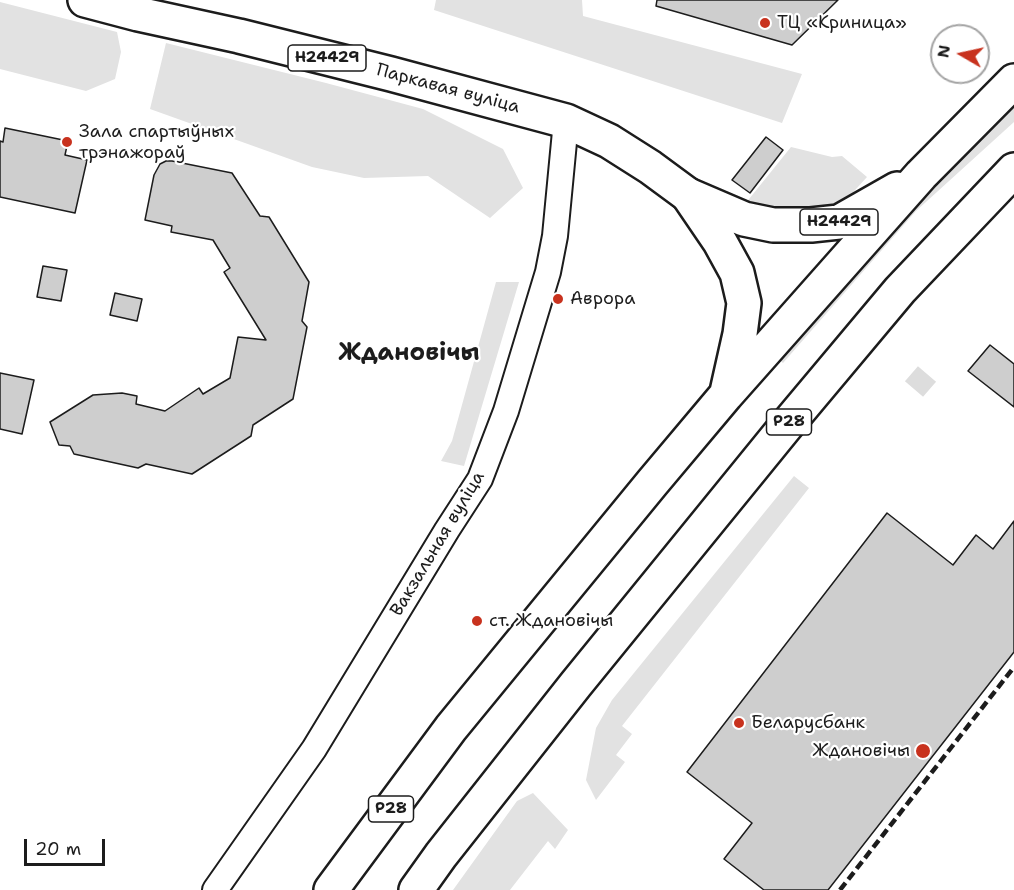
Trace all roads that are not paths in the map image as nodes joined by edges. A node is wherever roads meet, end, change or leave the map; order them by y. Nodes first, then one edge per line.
1 (85, 0) edge
2 (1014, 81) edge
3 (566, 121) junction
4 (1014, 170) edge
5 (921, 175) junction
6 (688, 195) junction
7 (726, 395) junction
8 (215, 890) edge
9 (331, 890) edge
10 (416, 890) edge

1 - 3 main road, Паркавая вуліца / Н24429
2 - 5 main road, Р28
3 - 6 main road, Паркавая вуліца / Н24429
3 - 8 street, Вакзальная вуліца
4 - 10 main road, Р28
5 - 6 main road, Н24429
5 - 7 main road, Р28
6 - 7 main road, Н24429
7 - 9 main road, Р28

